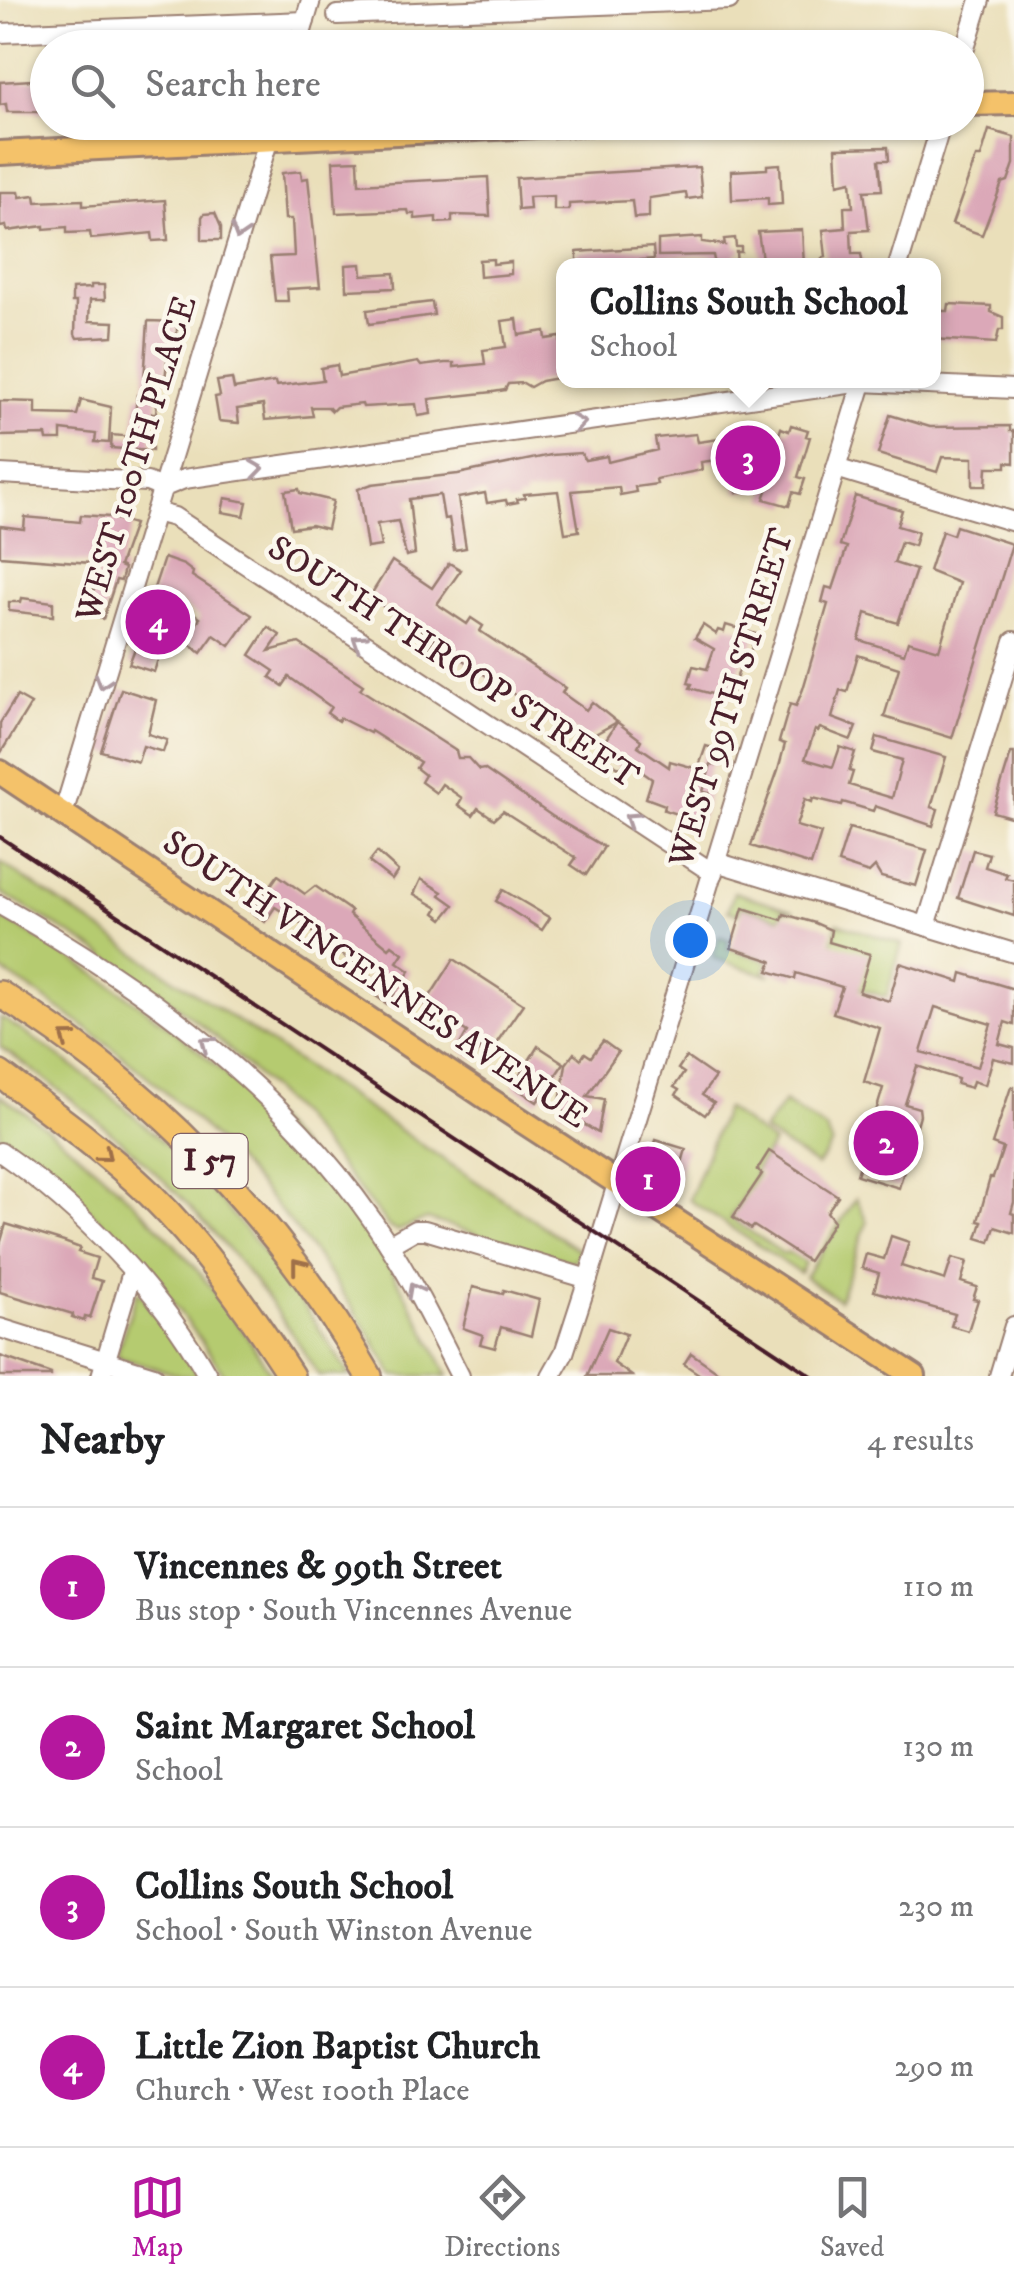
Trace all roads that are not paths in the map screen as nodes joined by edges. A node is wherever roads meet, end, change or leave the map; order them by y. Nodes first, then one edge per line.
1 (311, 0) edge
2 (729, 0) edge
3 (980, 0) edge
4 (337, 14) dead end
5 (305, 20) junction
6 (87, 30) edge
7 (302, 30) edge
8 (971, 30) edge
9 (30, 33) edge
10 (0, 34) edge
11 (1014, 103) edge
12 (984, 104) edge
13 (160, 140) edge
14 (268, 140) edge
15 (936, 140) edge
16 (0, 153) edge
17 (900, 258) edge
18 (941, 385) edge
19 (814, 388) edge
20 (860, 388) edge
21 (1014, 389) edge
22 (836, 468) junction
23 (0, 474) edge
24 (162, 488) junction
25 (155, 512) junction
26 (1014, 522) edge
27 (1014, 641) edge
28 (0, 772) edge
29 (63, 814) junction
30 (714, 868) junction
31 (0, 905) edge
32 (926, 926) junction
33 (1014, 953) edge
34 (0, 994) edge
35 (0, 1074) edge
36 (0, 1152) edge
37 (618, 1182) junction
38 (390, 1245) junction
39 (132, 1272) junction
40 (588, 1279) junction
41 (1014, 1326) edge
42 (0, 1328) edge
43 (104, 1368) edge
44 (154, 1376) edge
45 (208, 1376) edge
46 (291, 1376) edge
47 (370, 1376) edge
48 (460, 1376) edge
49 (551, 1376) edge
50 (914, 1376) edge
51 (999, 1376) edge

1 - 5 street
2 - 4 street
3 - 8 street
5 - 6 street
5 - 7 street
9 - 10 street
11 - 12 main road
13 - 16 main road
14 -> 24 street, WEST 100TH PLACE
15 - 17 street
18 - 21 street
24 -> 19 street
20 - 22 street, WEST 99TH STREET
22 - 26 street
22 - 30 street, WEST 99TH STREET
23 - 24 street
24 - 25 street, WEST 100TH PLACE
25 -> 29 street, WEST 100TH PLACE
30 -> 25 street, SOUTH THROOP STREET
27 - 32 street
28 - 29 main road, SOUTH VINCENNES AVENUE
29 - 37 main road, SOUTH VINCENNES AVENUE
30 - 32 street, SOUTH THROOP STREET
30 - 37 street, WEST 99TH STREET
38 -> 31 street
32 - 33 street, SOUTH THROOP STREET
47 -> 34 highway, I 57
35 -> 46 highway, I 57
36 - 39 street
37 - 40 street, WEST 99TH STREET
37 - 50 main road, SOUTH VINCENNES AVENUE
38 - 40 street
48 -> 38 street
39 - 43 street
39 - 45 street
40 - 49 street, WEST 99TH STREET
41 - 51 street
42 - 43 street
43 - 44 street

